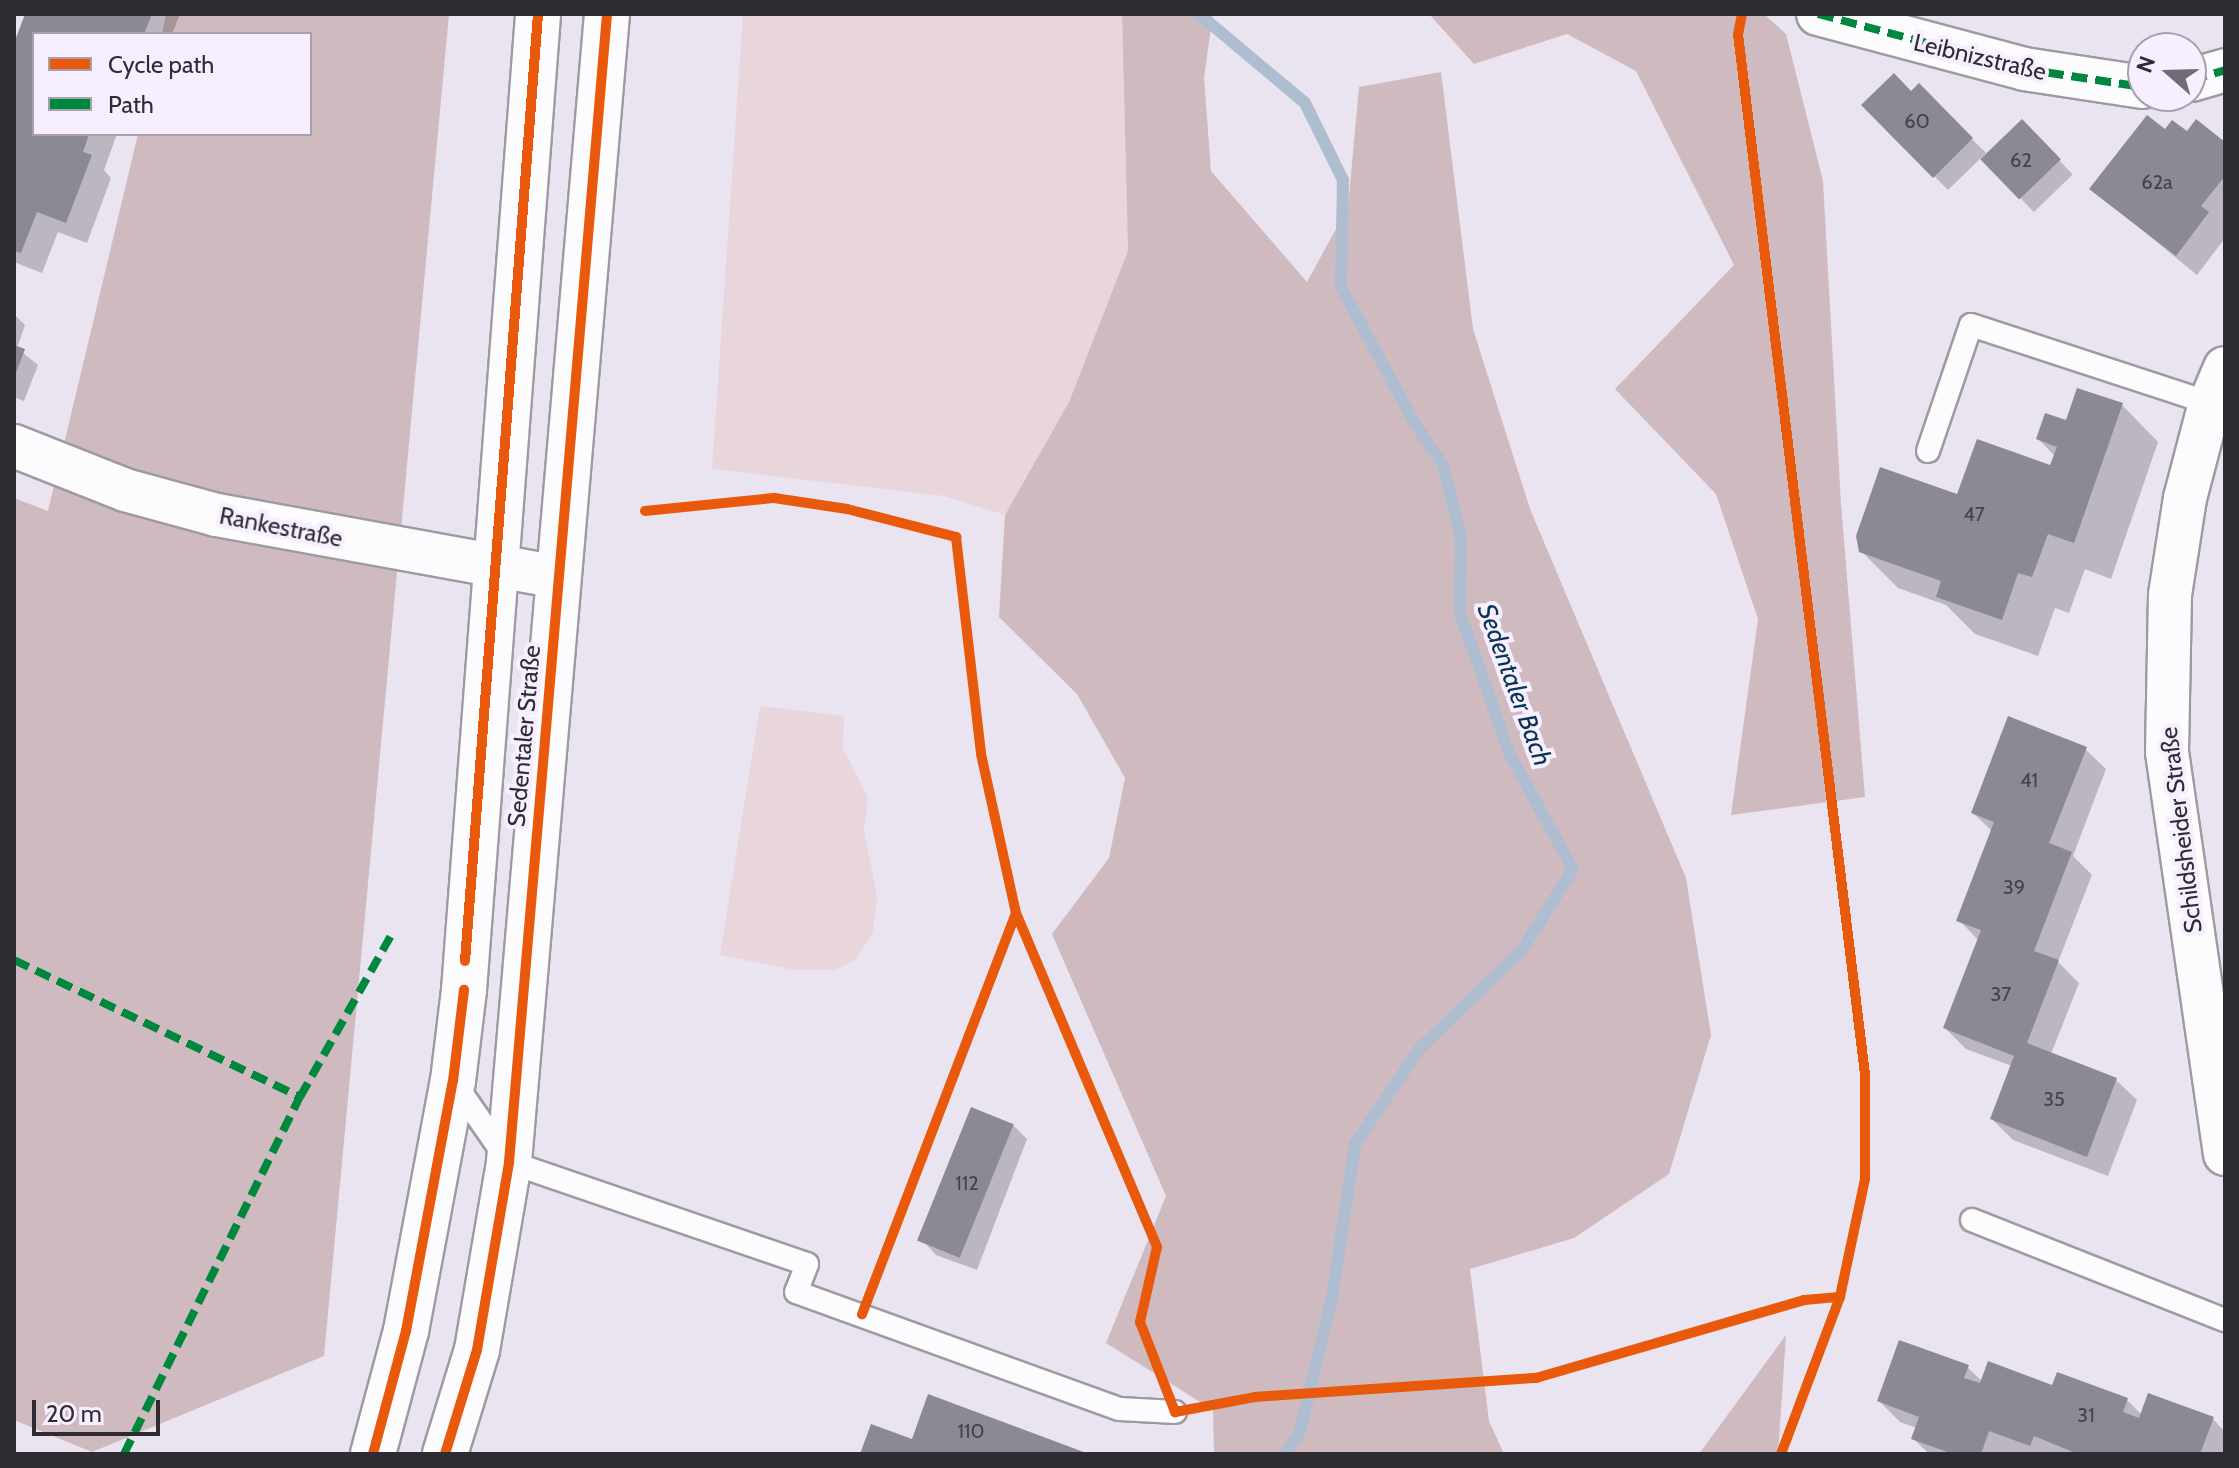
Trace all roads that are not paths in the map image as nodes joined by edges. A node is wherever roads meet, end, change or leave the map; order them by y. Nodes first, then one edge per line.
1 (538, 14) edge
2 (607, 14) edge
3 (1818, 14) edge
4 (2127, 85) edge
5 (2217, 386) edge
6 (14, 446) edge
7 (1928, 451) dead end
8 (493, 566) junction
9 (557, 577) junction
10 (2217, 1024) edge
11 (453, 1081) junction
12 (2225, 1154) edge
13 (509, 1162) junction
14 (1972, 1220) dead end
15 (2225, 1320) edge
16 (1175, 1412) dead end
17 (381, 1446) edge
18 (445, 1454) edge

1 - 8 street, Sedentaler Straße
2 - 9 street, Sedentaler Straße
3 - 4 street, Leibnizstraße
5 - 7 lane
5 - 10 street, Schildsheider Straße
6 - 8 street, Rankestraße
8 - 9 street, Rankestraße
8 - 11 street, Sedentaler Straße
9 - 13 street, Sedentaler Straße
10 - 12 street, Schildsheider Straße
11 - 13 lane
11 - 17 street, Sedentaler Straße
13 - 16 lane
13 - 18 street, Sedentaler Straße
14 - 15 lane

